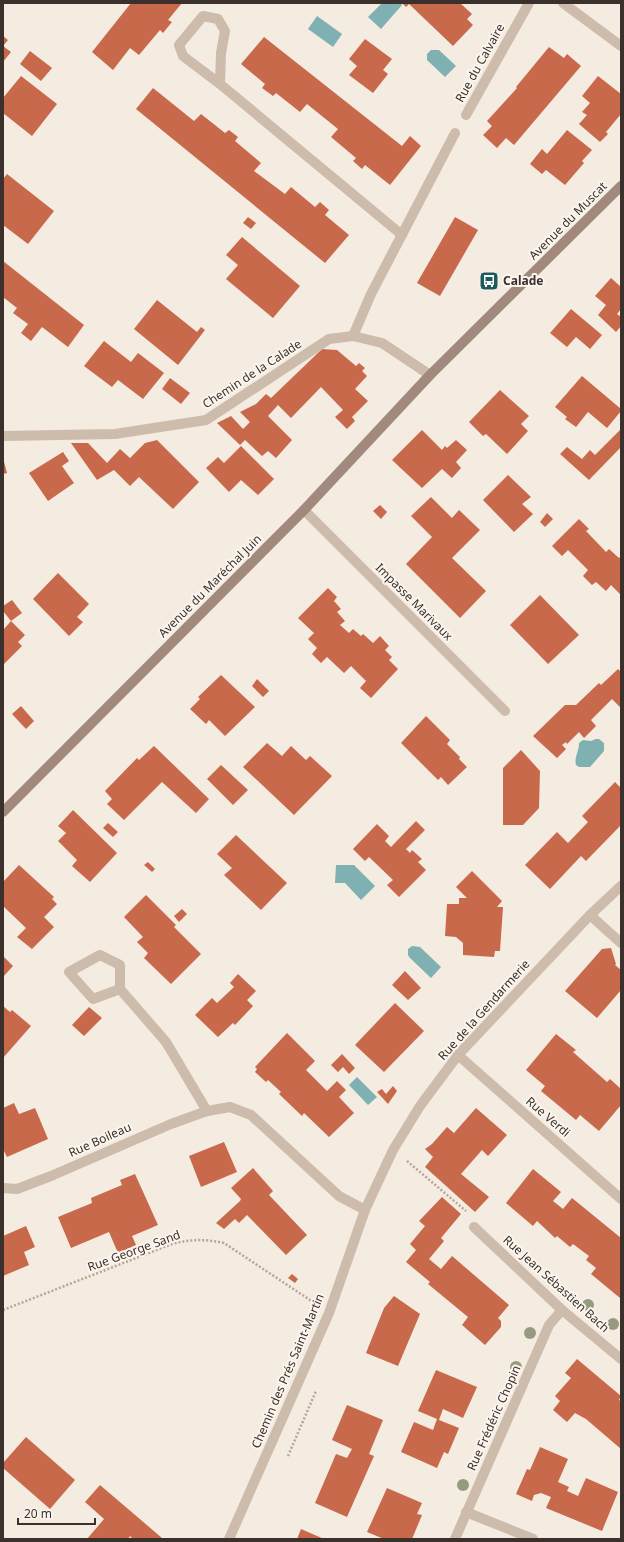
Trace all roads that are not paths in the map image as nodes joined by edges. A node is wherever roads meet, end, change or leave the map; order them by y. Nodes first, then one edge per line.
1 (529, 3) edge
2 (563, 3) edge
3 (621, 46) edge
4 (220, 84) junction
5 (466, 115) dead end
6 (455, 133) dead end
7 (621, 186) edge
8 (402, 235) junction
9 (353, 336) junction
10 (430, 375) junction
11 (3, 436) edge
12 (304, 510) junction
13 (505, 712) dead end
14 (3, 812) edge
15 (621, 886) edge
16 (590, 915) junction
17 (621, 943) edge
18 (120, 989) junction
19 (458, 1055) junction
20 (207, 1111) junction
21 (3, 1188) edge
22 (621, 1199) edge
23 (365, 1210) junction
24 (474, 1227) road end
25 (562, 1310) junction
26 (621, 1359) edge
27 (466, 1512) junction
28 (229, 1539) edge
29 (455, 1539) edge
30 (533, 1539) edge

1 - 5 street, Rue du Calvaire
2 - 3 street
4 - 4 street
4 - 8 street
6 - 8 street
7 - 10 main road, Avenue du Muscat
8 - 9 street
9 - 10 street, Chemin de la Calade
9 - 11 street, Chemin de la Calade
10 - 12 main road, Avenue du Maréchal Juin
12 - 13 street, Impasse Marivaux
12 - 14 main road, Avenue du Maréchal Juin
15 - 16 street, Rue de la Gendarmerie
16 - 17 street
16 - 19 street, Rue de la Gendarmerie
18 - 18 street
18 - 20 street
19 - 22 street, Rue Verdi
19 - 23 street, Rue de la Gendarmerie
20 - 21 street, Rue Boileau
20 - 23 street, Rue Boileau
23 - 28 street, Chemin des Prés Saint-Martin
24 - 25 street, Rue Jean Sébastien Bach
25 - 26 street, Rue Jean Sébastien Bach
25 - 27 street, Rue Frédéric Chopin
27 - 29 street, Rue Frédéric Chopin
27 - 30 street

